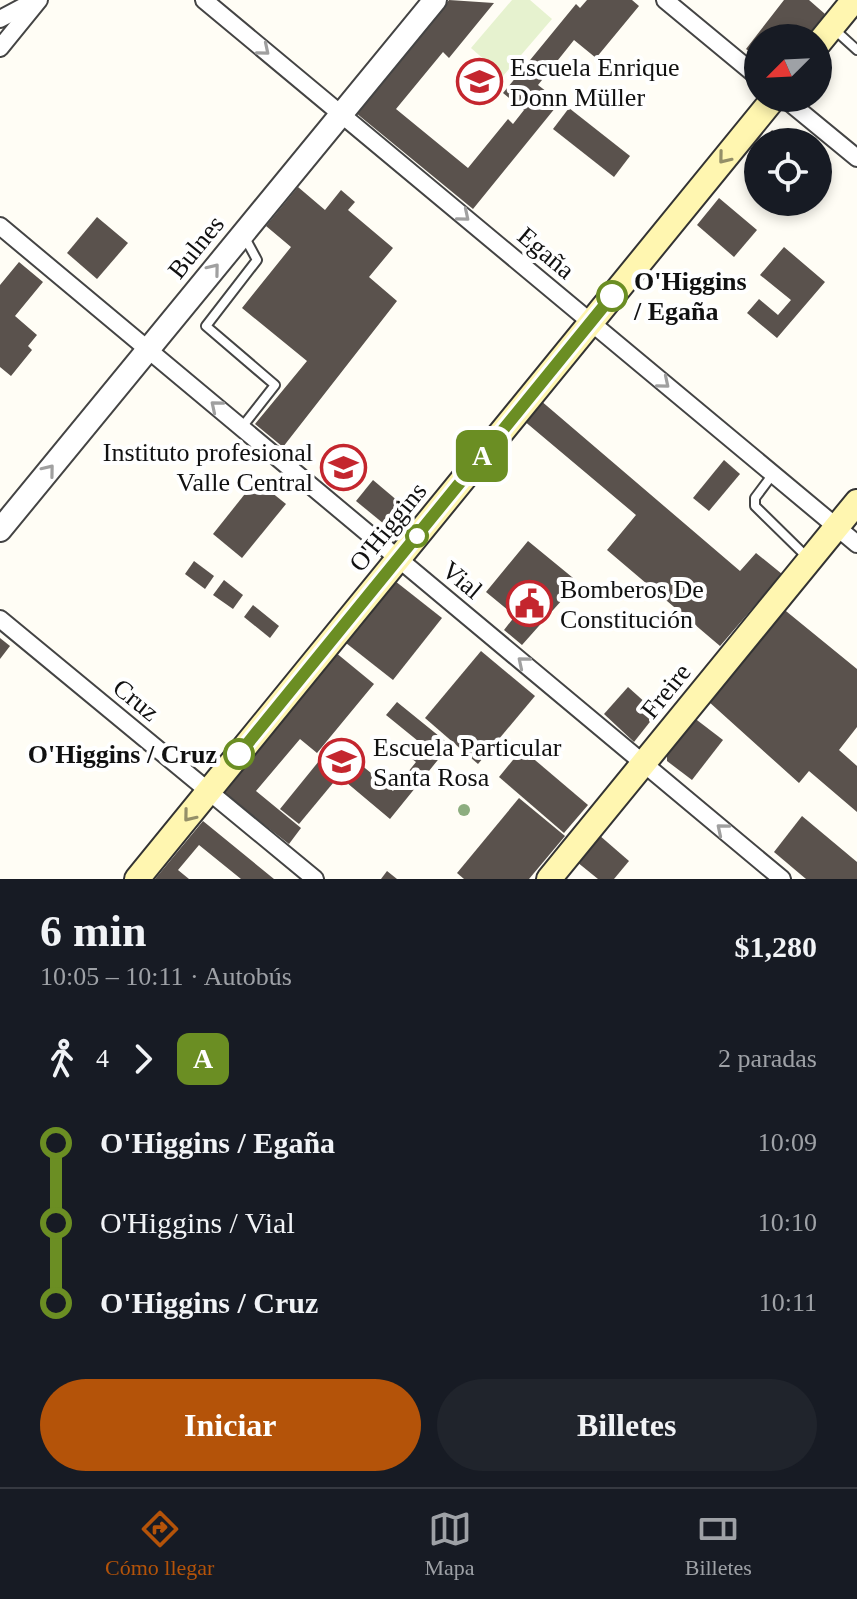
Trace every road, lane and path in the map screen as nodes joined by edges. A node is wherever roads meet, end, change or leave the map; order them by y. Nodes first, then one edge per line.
1 (37, 0) edge
2 (204, 0) edge
3 (435, 0) edge
4 (665, 0) edge
5 (854, 0) edge
6 (0, 19) edge
7 (832, 27) edge
8 (832, 39) edge
9 (0, 48) edge
10 (857, 50) edge
11 (744, 65) edge
12 (763, 112) edge
13 (801, 112) edge
14 (341, 114) junction
15 (857, 158) edge
16 (0, 226) edge
17 (243, 234) junction
18 (591, 322) junction
19 (148, 350) junction
20 (242, 428) junction
21 (773, 474) junction
22 (857, 502) edge
23 (837, 527) junction
24 (0, 530) edge
25 (857, 544) edge
26 (398, 559) junction
27 (809, 560) junction
28 (0, 619) edge
29 (644, 763) junction
30 (209, 791) junction
31 (137, 879) edge
32 (315, 879) edge
33 (549, 879) edge
34 (782, 879) edge

1 - 6 street
1 - 9 street
2 -> 14 street, Egaña
3 - 14 street, Bulnes
4 - 11 street
5 - 7 main road
8 - 10 lane
12 -> 18 main road, O'Higgins
13 - 15 street
14 - 17 street, Bulnes
14 -> 18 street, Egaña
16 - 19 street, Vial
19 -> 17 street, Bulnes
17 - 20 lane
18 -> 21 street, Egaña
18 - 26 main road, O'Higgins
20 -> 19 street, Vial
24 -> 19 street, Bulnes
20 - 26 street, Vial
21 - 23 street, Egaña
21 - 27 lane
22 - 23 main road, Freire
23 - 25 street, Egaña
23 - 27 main road, Freire
29 -> 26 street, Vial
26 - 30 main road, O'Higgins
27 - 29 main road, Freire
28 - 30 street, Cruz
29 - 33 main road, Freire
34 -> 29 street, Vial
30 -> 31 main road, O'Higgins
30 - 32 street, Cruz

